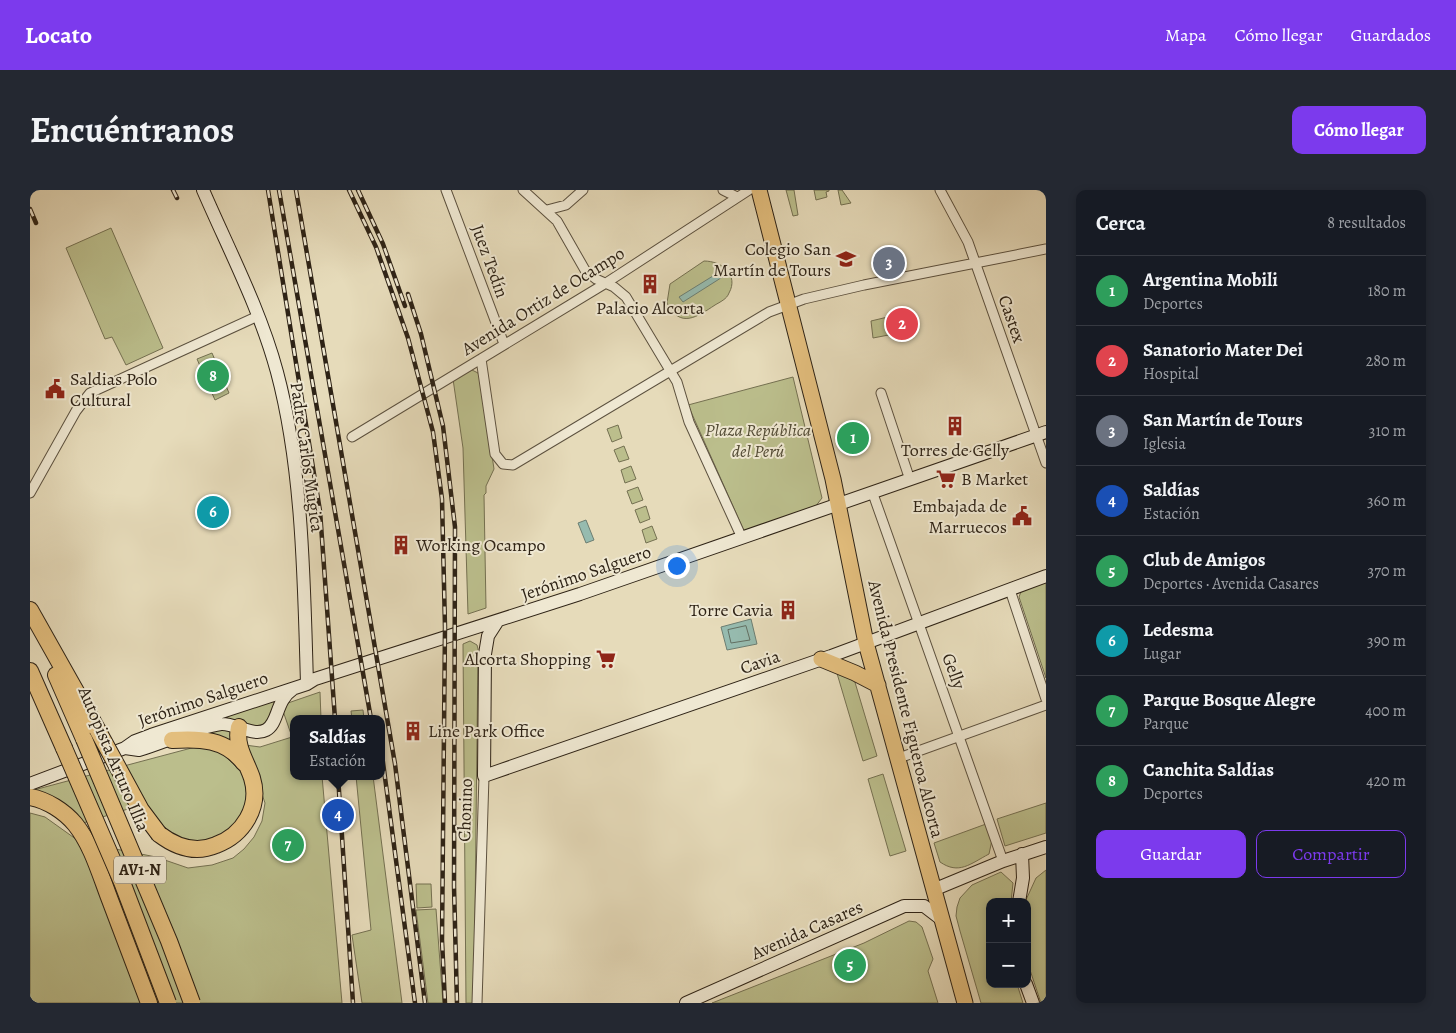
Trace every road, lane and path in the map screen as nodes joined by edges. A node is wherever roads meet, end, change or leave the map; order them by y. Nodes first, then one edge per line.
1 (203, 190) edge
2 (446, 190) edge
3 (523, 190) edge
4 (583, 190) edge
5 (722, 190) edge
6 (749, 190) edge
7 (759, 190) edge
8 (940, 190) edge
9 (737, 197) junction
10 (547, 210) junction
11 (1046, 249) edge
12 (975, 262) junction
13 (606, 283) junction
14 (788, 304) junction
15 (258, 316) junction
16 (504, 344) junction
17 (481, 359) junction
18 (672, 372) junction
19 (881, 393) dead end
20 (1041, 434) edge
21 (352, 437) dead end
22 (1046, 463) edge
23 (910, 480) junction
24 (30, 494) edge
25 (873, 494) junction
26 (838, 504) junction
27 (742, 538) junction
28 (1046, 576) edge
29 (1010, 590) junction
30 (30, 610) edge
31 (30, 616) edge
32 (497, 622) junction
33 (920, 624) junction
34 (866, 643) junction
35 (485, 654) junction
36 (821, 659) junction
37 (30, 671) edge
38 (307, 684) junction
39 (878, 685) junction
40 (294, 688) junction
41 (1046, 699) edge
42 (253, 701) junction
43 (1046, 704) edge
44 (275, 714) junction
45 (239, 727) junction
46 (90, 734) junction
47 (960, 737) junction
48 (172, 740) junction
49 (125, 748) junction
50 (899, 758) junction
51 (247, 767) junction
52 (484, 776) junction
53 (30, 778) edge
54 (44, 778) junction
55 (30, 784) edge
56 (30, 797) edge
57 (1046, 847) edge
58 (1022, 854) junction
59 (1003, 860) junction
60 (933, 890) junction
61 (1020, 898) edge
62 (941, 919) junction
63 (1027, 988) edge
64 (149, 1003) edge
65 (168, 1003) edge
66 (192, 1003) edge
67 (477, 1003) edge
68 (686, 1003) edge
69 (964, 1003) edge
70 (1033, 1003) edge

1 - 15 street, Padre Carlos Mugica
2 - 16 street, Juez Tedín
3 - 10 street
4 - 10 street
5 - 9 street
6 - 9 street, Avenida Ortiz de Ocampo
7 - 14 main road, Avenida Presidente Figueroa Alcorta
8 - 12 street, Castex
9 - 13 street, Avenida Ortiz de Ocampo
10 - 13 street
11 - 12 street
12 - 14 street
12 - 20 street, Castex
13 - 16 street, Avenida Ortiz de Ocampo
13 - 18 street
14 - 18 street
14 - 26 main road, Avenida Presidente Figueroa Alcorta
15 - 24 street
15 - 38 street, Padre Carlos Mugica
16 - 17 street, Avenida Ortiz de Ocampo
17 - 18 street
17 - 21 street, Avenida Ortiz de Ocampo
18 - 27 street
19 - 23 street
20 - 22 street, Castex
20 - 23 street, Jerónimo Salguero
23 - 25 street, Jerónimo Salguero
25 - 26 street, Jerónimo Salguero
25 - 33 street, Gelly
26 - 27 street, Jerónimo Salguero
26 - 34 main road, Avenida Presidente Figueroa Alcorta
27 - 32 street, Jerónimo Salguero
28 - 29 street, Cavia
29 - 33 street, Cavia
29 - 41 street
30 - 46 highway
31 - 46 highway, Autopista Arturo Illia / AV1-N
32 - 35 street, Chonino
32 - 38 street, Jerónimo Salguero
33 - 34 street, Cavia
33 - 47 street, Gelly
34 - 36 street, Cavia
34 - 39 main road, Avenida Presidente Figueroa Alcorta
35 - 38 street, Jerónimo Salguero
35 - 52 street, Chonino
36 - 39 main road
36 - 52 street, Cavia
37 - 65 highway, AV1-N, bridge
38 - 40 street, Jerónimo Salguero
39 - 50 main road, Avenida Presidente Figueroa Alcorta
40 - 42 street, Jerónimo Salguero
40 - 44 street, Jerónimo Salguero
42 - 44 street
42 - 45 street
42 - 49 street, Jerónimo Salguero
43 - 47 street
44 - 45 street, Jerónimo Salguero
45 - 48 street, Jerónimo Salguero
45 - 51 highway
46 - 51 highway, bridge
46 - 66 highway, Autopista Arturo Illia / AV1-N, bridge
47 - 50 street
47 - 59 street, Gelly
48 - 49 street, Jerónimo Salguero
48 - 51 highway
49 - 54 street, Jerónimo Salguero
50 - 60 main road, Avenida Presidente Figueroa Alcorta
52 - 67 street, Chonino
53 - 54 street, Jerónimo Salguero
54 - 55 street, Jerónimo Salguero
56 - 64 highway
57 - 58 street
58 - 59 street
58 - 61 street
59 - 60 street
60 - 62 main road, Avenida Presidente Figueroa Alcorta
62 - 68 street, Avenida Casares
62 - 69 main road, Avenida Presidente Figueroa Alcorta
63 - 70 street

